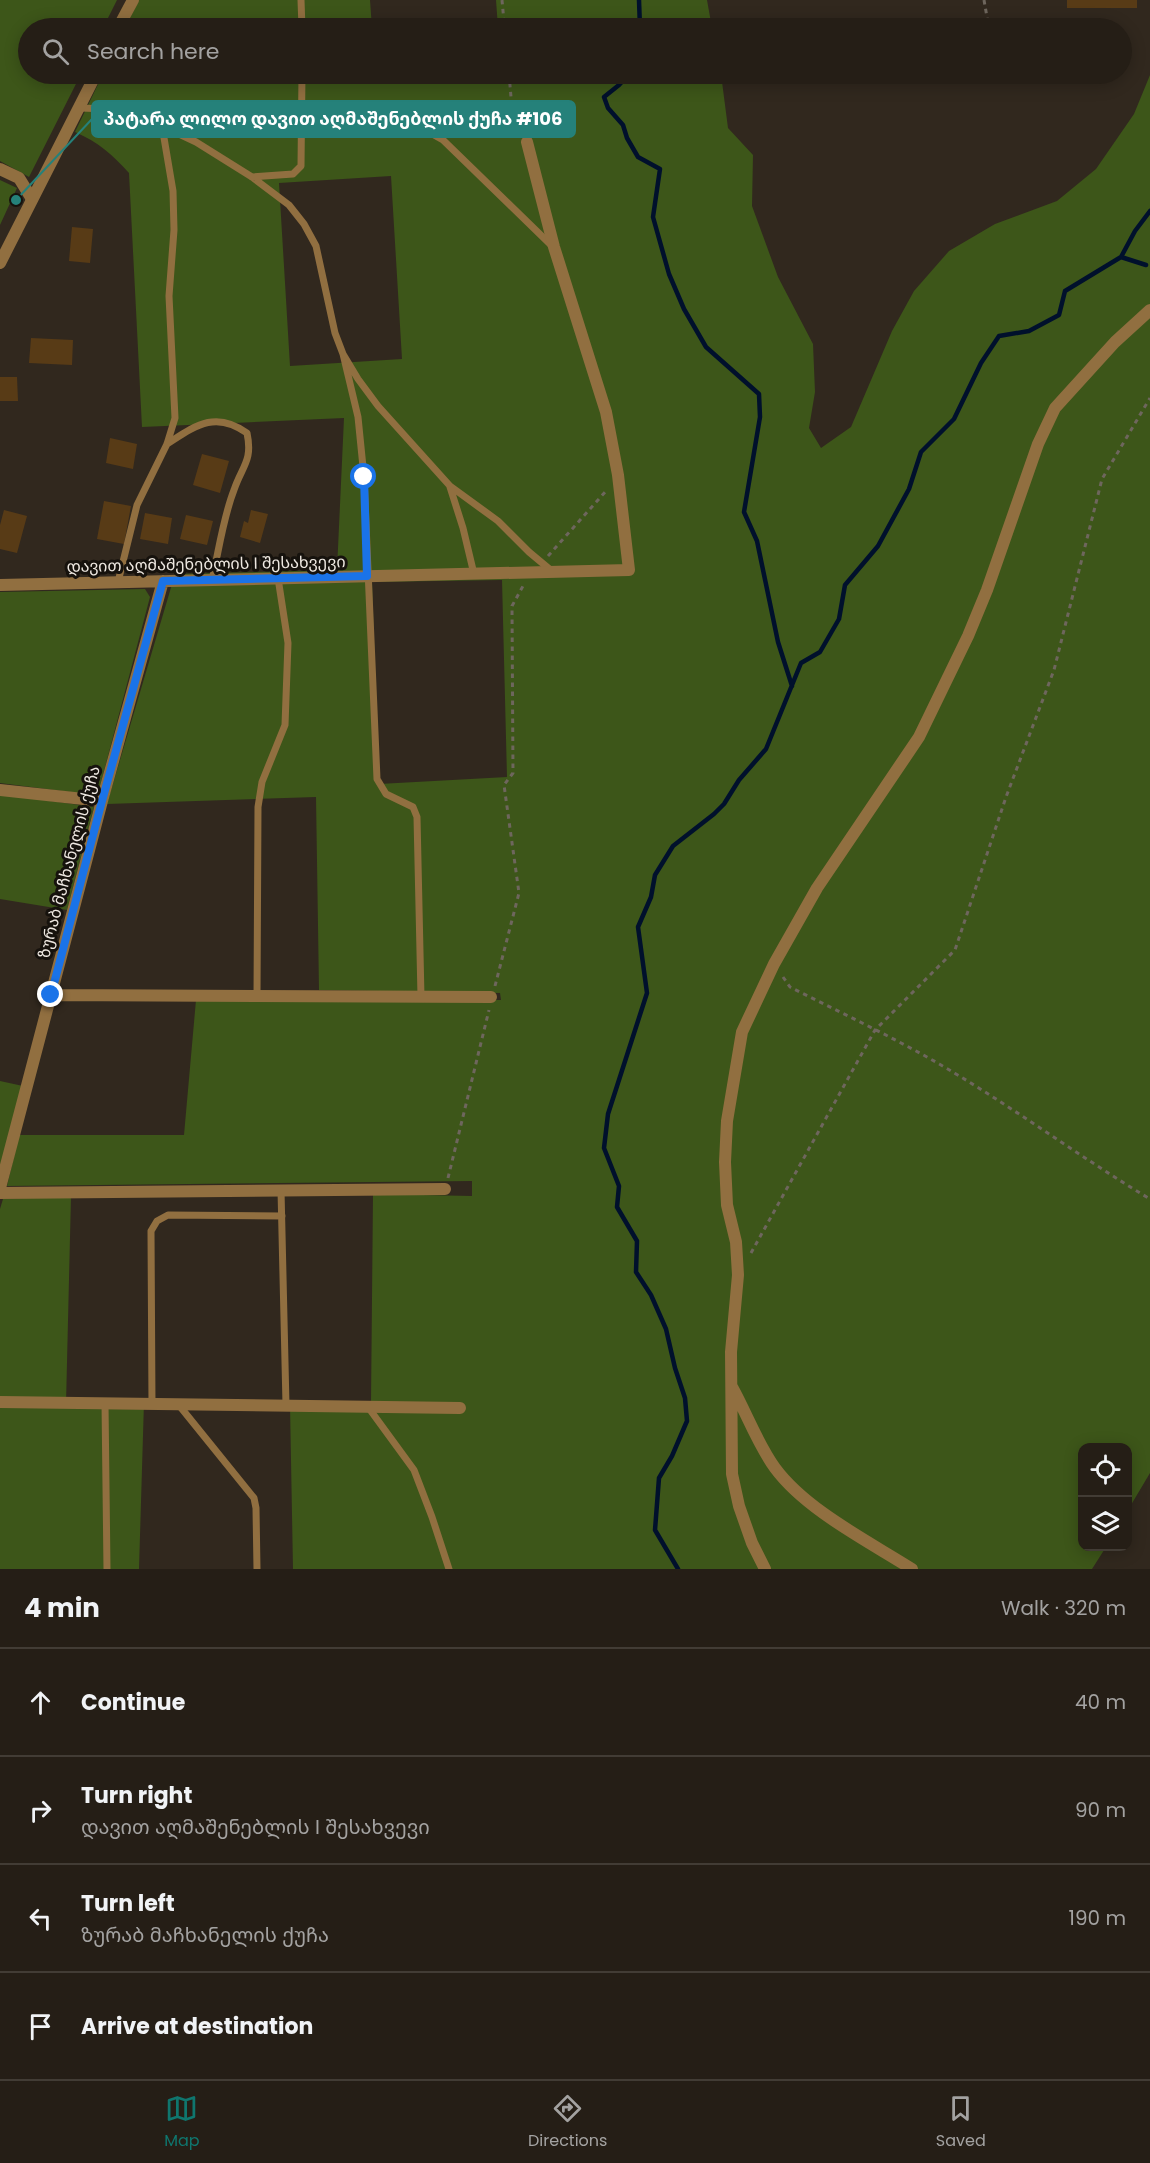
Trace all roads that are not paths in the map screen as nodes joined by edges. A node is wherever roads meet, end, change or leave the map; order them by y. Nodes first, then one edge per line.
1 (133, 0) edge
2 (301, 0) edge
3 (124, 18) edge
4 (302, 18) edge
5 (91, 84) edge
6 (302, 84) edge
7 (78, 108) junction
8 (122, 110) junction
9 (302, 114) junction
10 (162, 126) junction
11 (527, 142) road end
12 (0, 169) edge
13 (252, 177) junction
14 (32, 199) junction
15 (554, 247) junction
16 (0, 263) edge
17 (1150, 310) edge
18 (344, 354) junction
19 (167, 444) junction
20 (450, 486) junction
21 (554, 572) junction
22 (474, 574) junction
23 (367, 576) junction
24 (278, 578) junction
25 (212, 580) junction
26 (163, 581) junction
27 (118, 582) junction
28 (0, 585) edge
29 (0, 790) edge
30 (102, 801) junction
31 (51, 995) junction
32 (257, 996) junction
33 (421, 997) junction
34 (492, 997) road end
35 (0, 1188) edge
36 (446, 1189) road end
37 (281, 1190) junction
38 (0, 1193) edge
39 (282, 1216) junction
40 (731, 1385) junction
41 (0, 1402) edge
42 (105, 1403) junction
43 (152, 1404) junction
44 (178, 1404) junction
45 (286, 1405) junction
46 (368, 1407) junction
47 (460, 1408) dead end
48 (107, 1569) edge
49 (257, 1569) edge
50 (449, 1569) edge
51 (765, 1569) edge
52 (912, 1569) edge

1 - 3 street
2 - 4 lane
5 - 7 street
6 - 9 lane
7 - 8 lane
7 - 14 street
8 - 9 lane
8 - 10 lane
9 - 13 lane
9 - 15 lane
10 - 13 lane
10 - 19 lane
11 - 15 street
12 - 14 street
13 - 18 lane
14 - 16 street
15 - 21 street, დავით აღმაშენებლის I შესახვევი
17 - 40 street
18 - 20 lane
18 - 23 lane
19 - 25 lane
19 - 27 lane
20 - 21 lane
20 - 22 lane
21 - 22 street, დავით აღმაშენებლის I შესახვევი
22 - 23 street, დავით აღმაშენებლის I შესახვევი
23 - 24 street, დავით აღმაშენებლის I შესახვევი
23 - 33 lane
24 - 25 street, დავით აღმაშენებლის I შესახვევი
24 - 32 lane
25 - 26 street, დავით აღმაშენებლის I შესახვევი
26 - 27 street, დავით აღმაშენებლის I შესახვევი
26 - 30 street, ზურაბ მაჩხანელის ქუჩა
27 - 28 street, დავით აღმაშენებლის I შესახვევი
29 - 30 street
30 - 31 street, ზურაბ მაჩხანელის ქუჩა
31 - 32 street
31 - 35 street, ზურაბ მაჩხანელის ქუჩა
32 - 33 street
33 - 34 street
36 - 37 street
37 - 38 street
37 - 39 lane
39 - 43 lane
39 - 45 lane
40 - 51 street
40 - 52 street
41 - 42 street
42 - 43 street
42 - 48 lane
43 - 44 street
44 - 45 street
44 - 49 lane
45 - 46 street
46 - 47 street
46 - 50 lane

